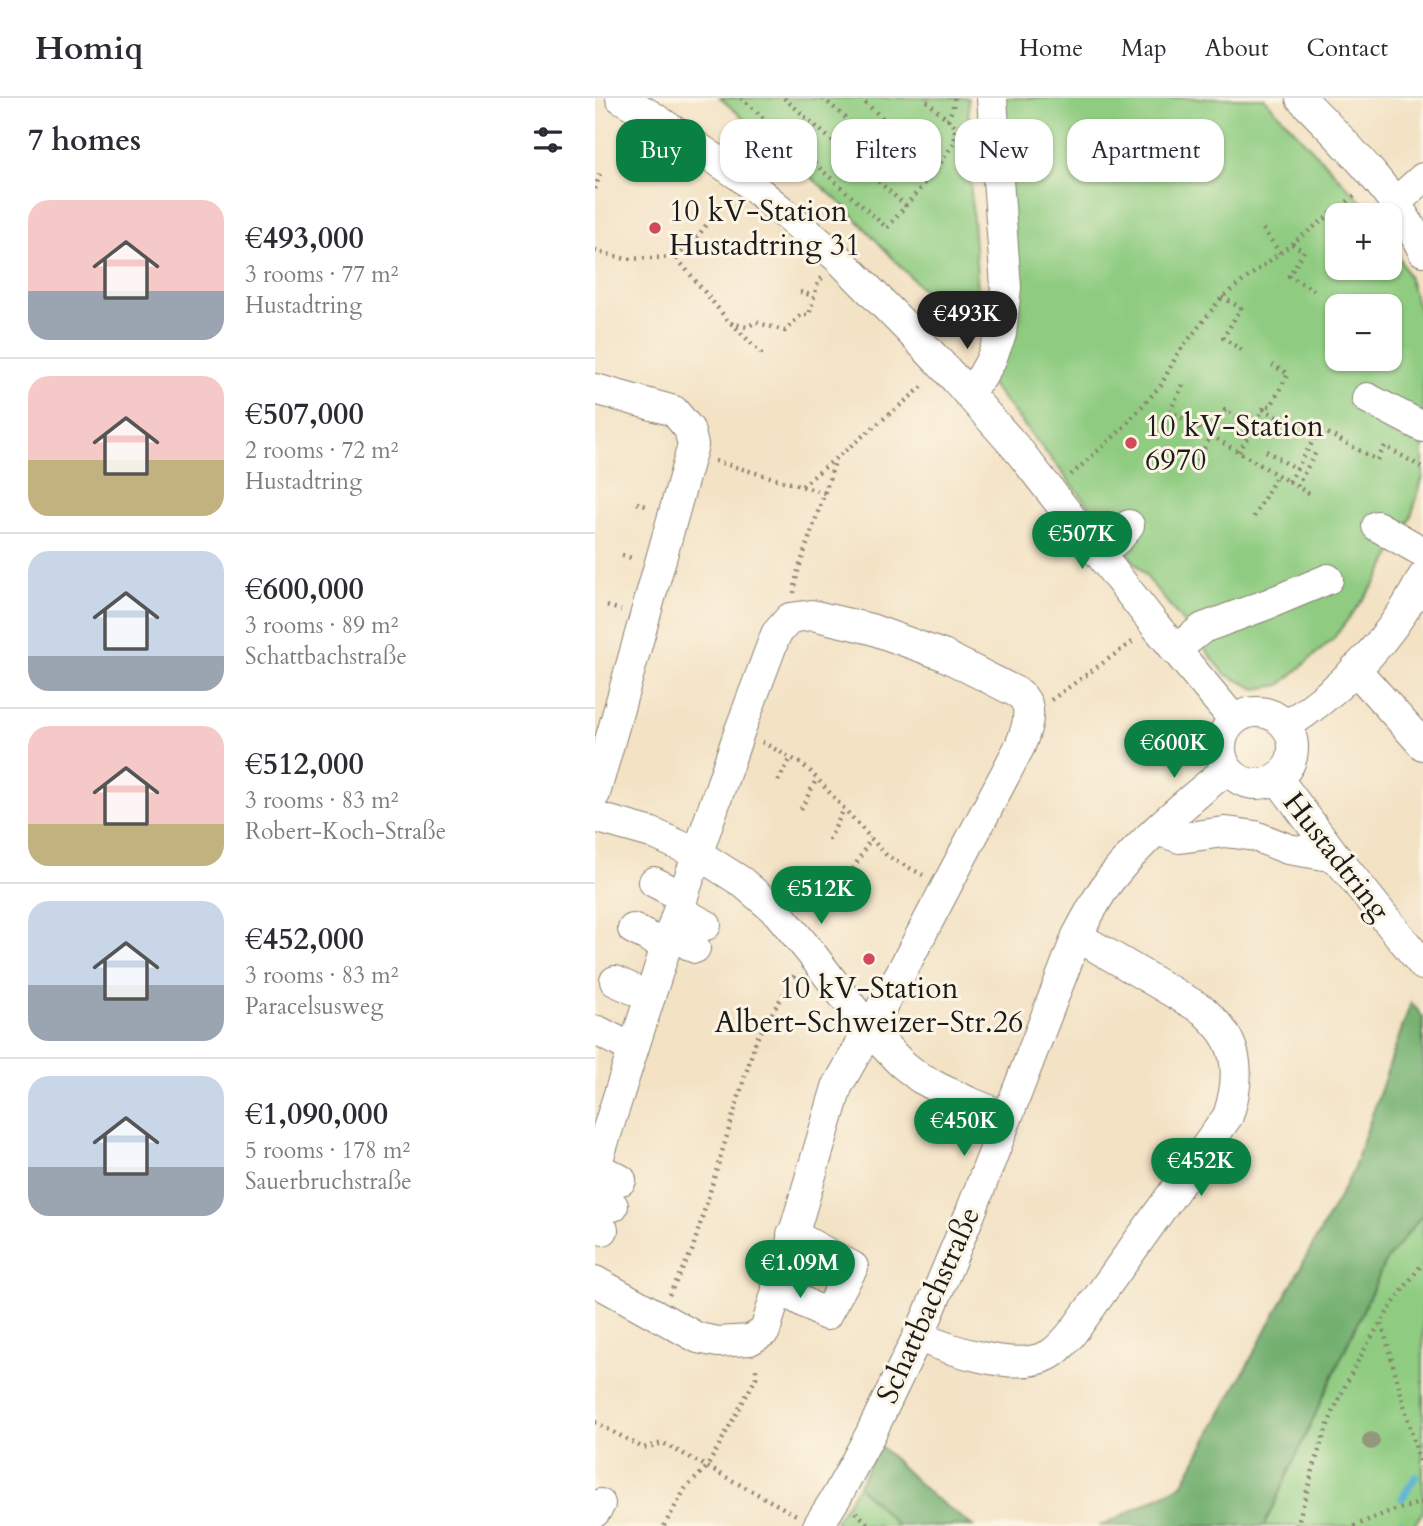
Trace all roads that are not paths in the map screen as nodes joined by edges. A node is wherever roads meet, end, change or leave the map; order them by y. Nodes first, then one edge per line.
1 (621, 98) edge
2 (992, 98) edge
3 (1301, 98) edge
4 (1423, 178) edge
5 (1395, 203) joint
6 (1402, 215) edge
7 (1423, 251) edge
8 (956, 381) junction
9 (595, 389) edge
10 (1367, 398) dead end
11 (1423, 427) edge
12 (1129, 525) dead end
13 (1377, 526) dead end
14 (1423, 552) edge
15 (1101, 553) junction
16 (1423, 577) edge
17 (1328, 579) dead end
18 (1175, 650) junction
19 (1355, 670) junction
20 (1234, 720) junction
21 (1286, 726) junction
22 (1423, 745) edge
23 (1227, 769) junction
24 (1277, 778) junction
25 (595, 794) edge
26 (595, 817) edge
27 (1157, 831) junction
28 (698, 853) junction
29 (1336, 858) junction
30 (654, 882) dead end
31 (633, 929) dead end
32 (1077, 936) junction
33 (1423, 965) edge
34 (615, 981) dead end
35 (663, 989) junction
36 (598, 1031) dead end
37 (870, 1031) junction
38 (613, 1107) edge
39 (1006, 1117) junction
40 (605, 1186) edge
41 (792, 1234) junction
42 (595, 1281) edge
43 (778, 1287) junction
44 (918, 1336) junction
45 (811, 1523) edge

1 - 8 street
2 - 8 street
3 - 5 street
4 - 5 street
6 - 7 street
8 - 15 street
9 - 25 street
10 - 11 street
12 - 15 street
13 - 14 street
15 - 18 street
16 - 19 street
17 - 18 street
18 - 20 street
19 - 21 street
19 - 22 street
20 - 21 street
20 - 23 street
21 - 24 street, Hustadtring
23 - 24 street, Hustadtring
23 - 27 street, Schattbachstraße
24 - 29 street, Hustadtring
26 - 28 street
27 - 29 street
27 - 32 street, Schattbachstraße
28 - 35 street
28 - 37 street
28 - 37 street
29 - 33 street, Hustadtring
30 - 35 street
31 - 35 street
32 - 39 street, Schattbachstraße
32 - 44 street
34 - 35 street
35 - 36 street
35 - 38 street
37 - 39 street
37 - 41 street
38 - 40 street
39 - 44 street, Schattbachstraße
41 - 43 street
41 - 43 street
42 - 43 street
44 - 45 street, Schattbachstraße

